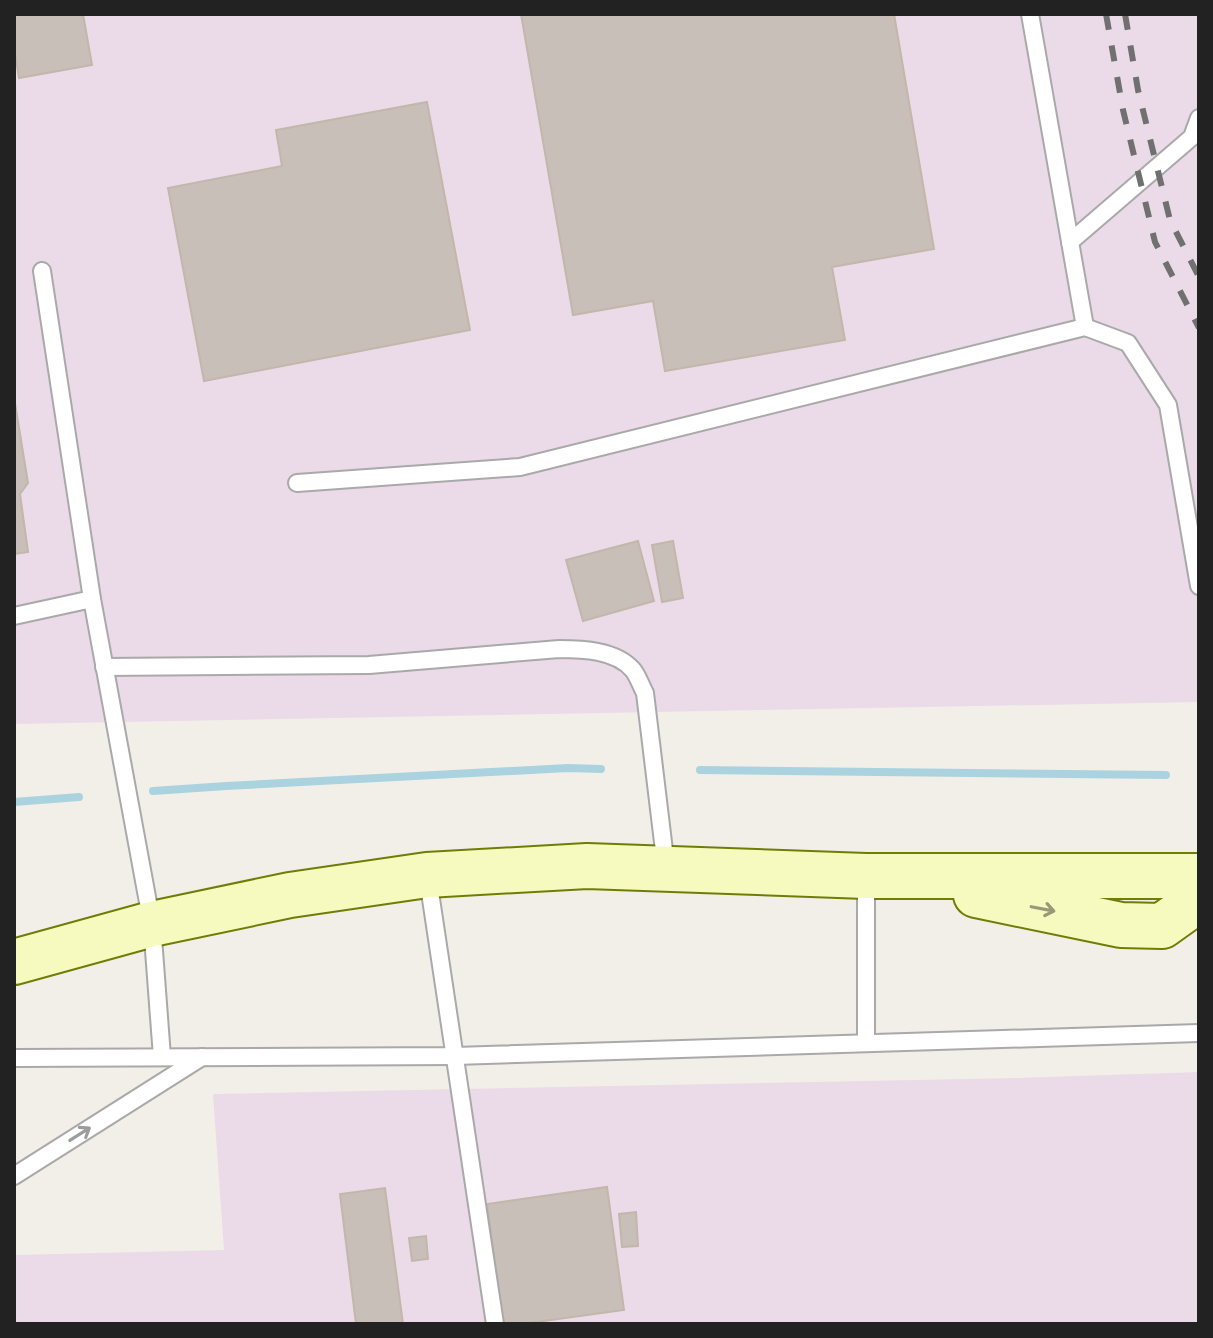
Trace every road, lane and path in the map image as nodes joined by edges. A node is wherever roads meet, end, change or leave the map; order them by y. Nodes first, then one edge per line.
1 (1030, 14) edge
2 (1199, 118) edge
3 (1070, 242) junction
4 (42, 271) dead end
5 (1085, 327) junction
6 (297, 483) dead end
7 (1199, 586) edge
8 (92, 599) junction
9 (14, 616) edge
10 (104, 667) junction
11 (666, 869) junction
12 (427, 875) junction
13 (875, 876) junction
14 (1199, 876) edge
15 (1199, 890) edge
16 (152, 924) junction
17 (14, 962) edge
18 (1199, 1033) edge
19 (866, 1043) junction
20 (455, 1056) junction
21 (162, 1057) junction
22 (202, 1057) junction
23 (14, 1058) edge
24 (14, 1176) edge
25 (495, 1324) edge

1 - 3 lane
2 - 3 lane
3 - 5 lane
4 - 8 lane
5 - 6 lane
5 - 7 lane
8 - 9 lane
8 - 10 lane
10 - 11 lane
10 - 16 lane
11 - 12 main road
11 - 13 main road
12 - 16 main road
12 - 20 lane
13 - 14 main road
13 -> 15 main road
13 - 19 lane
16 - 17 main road
16 - 21 lane
18 - 19 lane
19 - 20 lane
20 - 22 lane
20 - 25 lane
21 - 22 lane
21 - 23 lane
24 -> 22 lane

